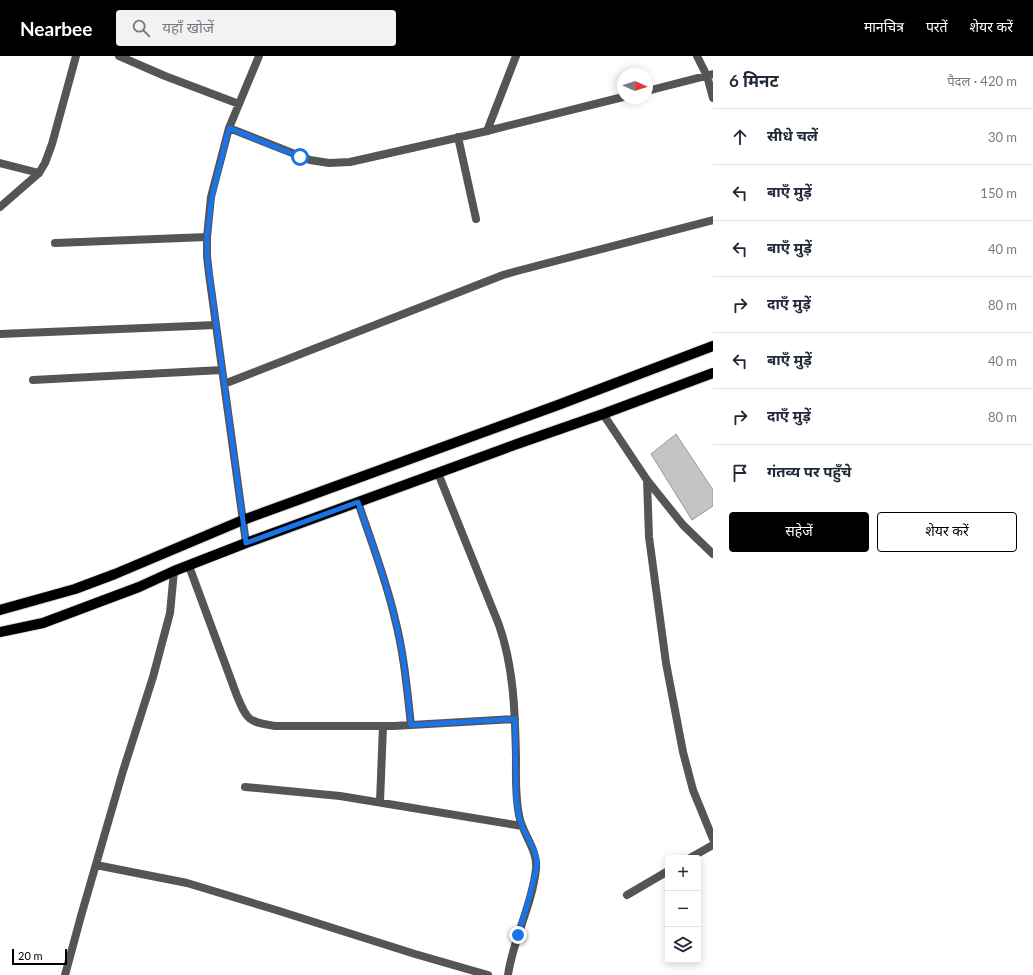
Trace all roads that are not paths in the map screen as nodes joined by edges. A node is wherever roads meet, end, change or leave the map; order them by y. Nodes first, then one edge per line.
1 (76, 56) edge
2 (120, 56) edge
3 (259, 56) edge
4 (516, 56) edge
5 (697, 56) edge
6 (710, 75) edge
7 (653, 89) edge
8 (617, 98) edge
9 (713, 98) edge
10 (239, 104) junction
11 (229, 128) junction
12 (486, 131) junction
13 (458, 137) junction
14 (0, 163) edge
15 (39, 173) junction
16 (0, 207) edge
17 (476, 219) dead end
18 (713, 220) edge
19 (207, 237) junction
20 (55, 243) dead end
21 (216, 325) junction
22 (0, 334) edge
23 (713, 346) edge
24 (222, 370) junction
25 (713, 373) edge
26 (32, 380) dead end
27 (224, 384) junction
28 (603, 414) junction
29 (438, 473) junction
30 (647, 480) junction
31 (358, 502) junction
32 (243, 520) junction
33 (246, 543) junction
34 (713, 554) edge
35 (189, 566) junction
36 (174, 571) junction
37 (0, 610) edge
38 (0, 632) edge
39 (515, 719) junction
40 (411, 725) junction
41 (382, 726) junction
42 (245, 787) dead end
43 (380, 802) junction
44 (522, 826) junction
45 (713, 838) edge
46 (713, 844) edge
47 (695, 855) edge
48 (96, 865) junction
49 (665, 873) edge
50 (627, 895) dead end
51 (65, 975) edge
52 (488, 975) edge
53 (508, 975) edge

1 - 15 street
2 - 10 street
3 - 10 street
4 - 12 street
5 - 6 street
6 - 7 street
6 - 9 street
8 - 12 street
10 - 11 street
11 - 13 street
11 - 19 street
12 - 13 street
13 - 17 street
14 - 15 street
15 - 16 street
18 - 27 street
19 - 20 street
19 - 21 street
21 - 22 street
21 - 24 street
23 - 32 main road
24 - 26 street
24 - 27 street
25 - 28 main road
27 - 32 street
28 - 29 main road
28 - 30 street
29 - 31 main road
29 - 39 street
30 - 34 street
30 - 45 street
31 - 33 main road
31 - 40 street
32 - 33 street
32 - 37 main road
33 - 35 main road
35 - 36 main road
35 - 41 street
36 - 38 main road
36 - 48 street
39 - 40 street
39 - 44 street
40 - 41 street
41 - 43 street
42 - 43 street
43 - 44 street
44 - 53 street
46 - 47 street
48 - 51 street
48 - 52 street
49 - 50 street

